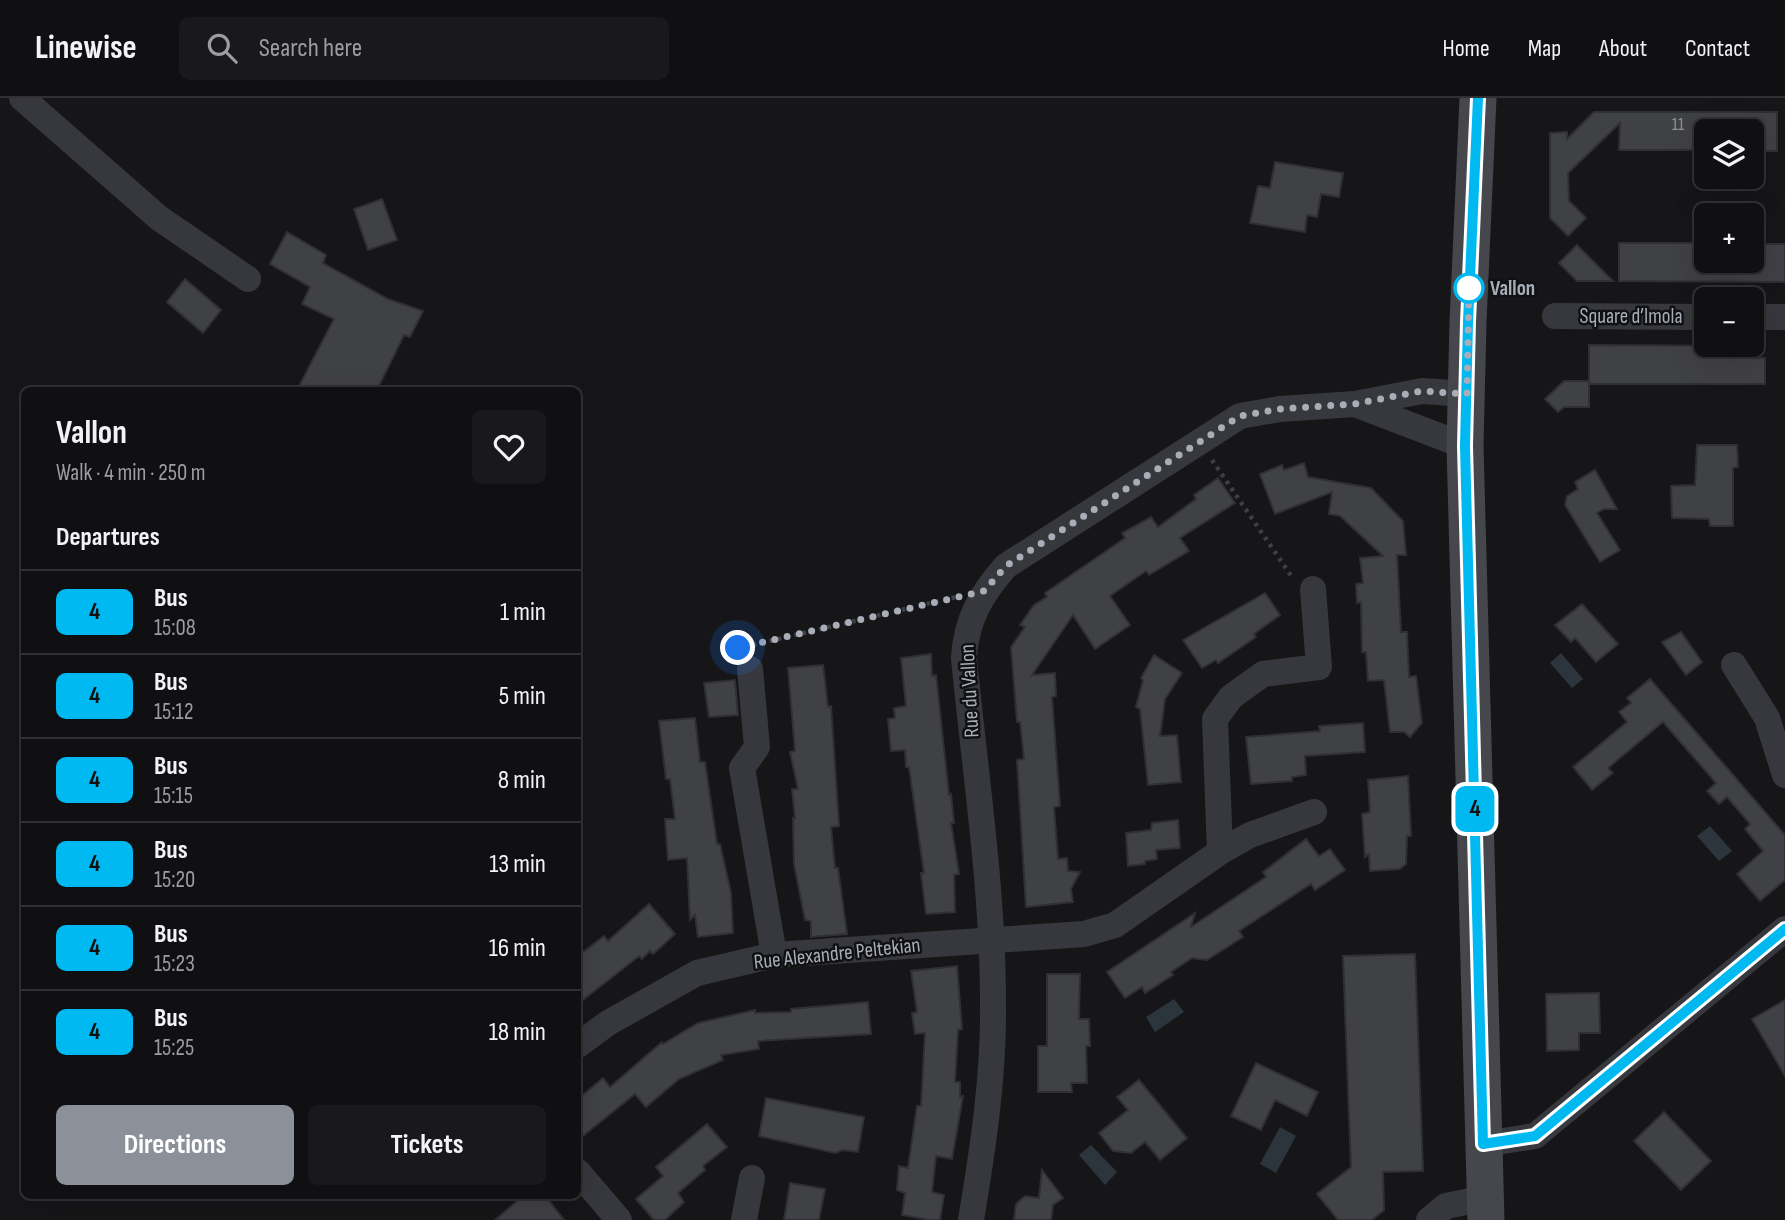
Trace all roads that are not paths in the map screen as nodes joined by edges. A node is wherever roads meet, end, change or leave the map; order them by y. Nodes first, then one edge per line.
1 (22, 98) edge
2 (1478, 98) edge
3 (248, 279) dead end
4 (1555, 316) dead end
5 (1694, 317) edge
6 (1764, 317) edge
7 (1785, 317) edge
8 (1467, 394) junction
9 (1354, 404) junction
10 (1465, 446) junction
11 (1313, 589) road end
12 (1734, 665) dead end
13 (750, 669) road end
14 (1785, 775) edge
15 (1314, 812) dead end
16 (1220, 852) junction
17 (1785, 929) edge
18 (992, 940) junction
19 (774, 955) junction
20 (581, 1043) edge
21 (1483, 1144) junction
22 (581, 1176) edge
23 (751, 1178) dead end
24 (1486, 1209) edge
25 (619, 1220) edge
26 (744, 1220) edge
27 (971, 1220) edge
28 (1429, 1220) edge

1 - 3 street
2 - 8 main road
4 - 5 street, Square d’Imola
6 - 7 street
8 - 9 street, Rue du Vallon
8 - 10 main road
9 - 10 street, Rue du Vallon
9 - 18 street, Rue du Vallon
10 - 21 main road
11 - 16 street
12 - 14 street
13 - 19 street
15 - 16 street, Rue Alexandre Peltekian
16 - 18 street, Rue Alexandre Peltekian
17 - 21 street
18 - 19 street, Rue Alexandre Peltekian
18 - 27 street, Rue du Vallon
19 - 20 street, Rue Alexandre Peltekian
21 - 24 main road
22 - 25 street
23 - 26 street
24 - 28 street

